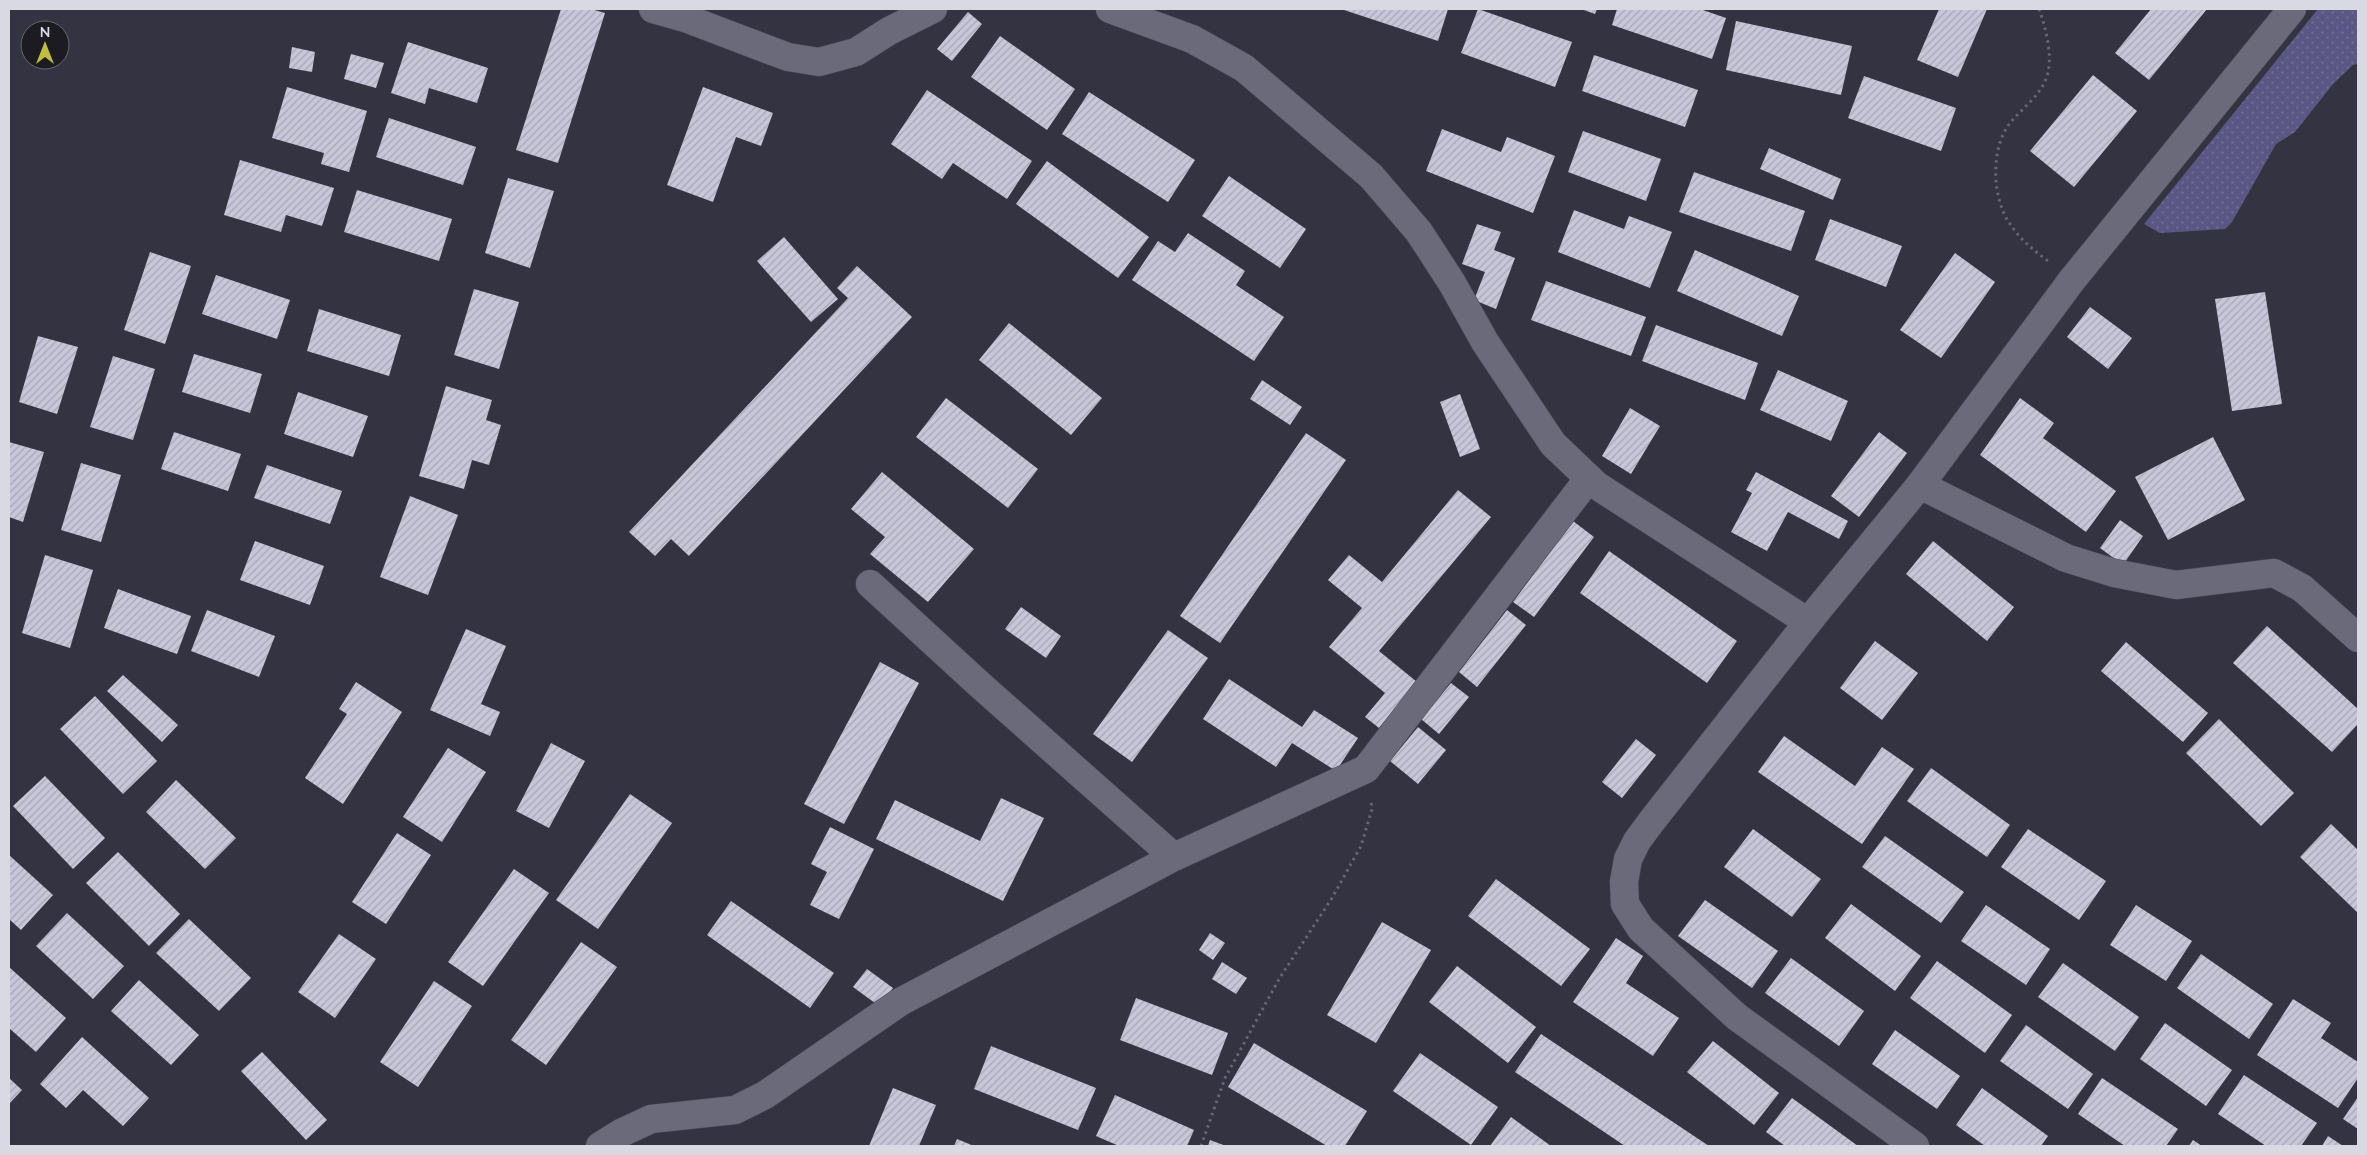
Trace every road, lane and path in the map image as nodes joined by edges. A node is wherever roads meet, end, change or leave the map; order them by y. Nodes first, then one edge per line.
1 (653, 9) edge
2 (933, 9) edge
3 (1110, 9) edge
4 (2039, 9) edge
5 (2292, 9) edge
6 (2072, 280) junction
7 (1589, 478) junction
8 (1920, 485) junction
9 (870, 584) dead end
10 (1808, 622) junction
11 (2358, 638) edge
12 (1366, 770) junction
13 (1174, 857) junction
14 (600, 1146) edge
15 (1201, 1146) edge
16 (1915, 1146) edge

1 - 2 street
3 - 7 street
4 - 6 path
5 - 6 street
6 - 8 street
7 - 10 street
7 - 12 street
8 - 10 street
8 - 11 street
9 - 13 street
10 - 16 street
12 - 13 street
12 - 15 path
13 - 14 street

